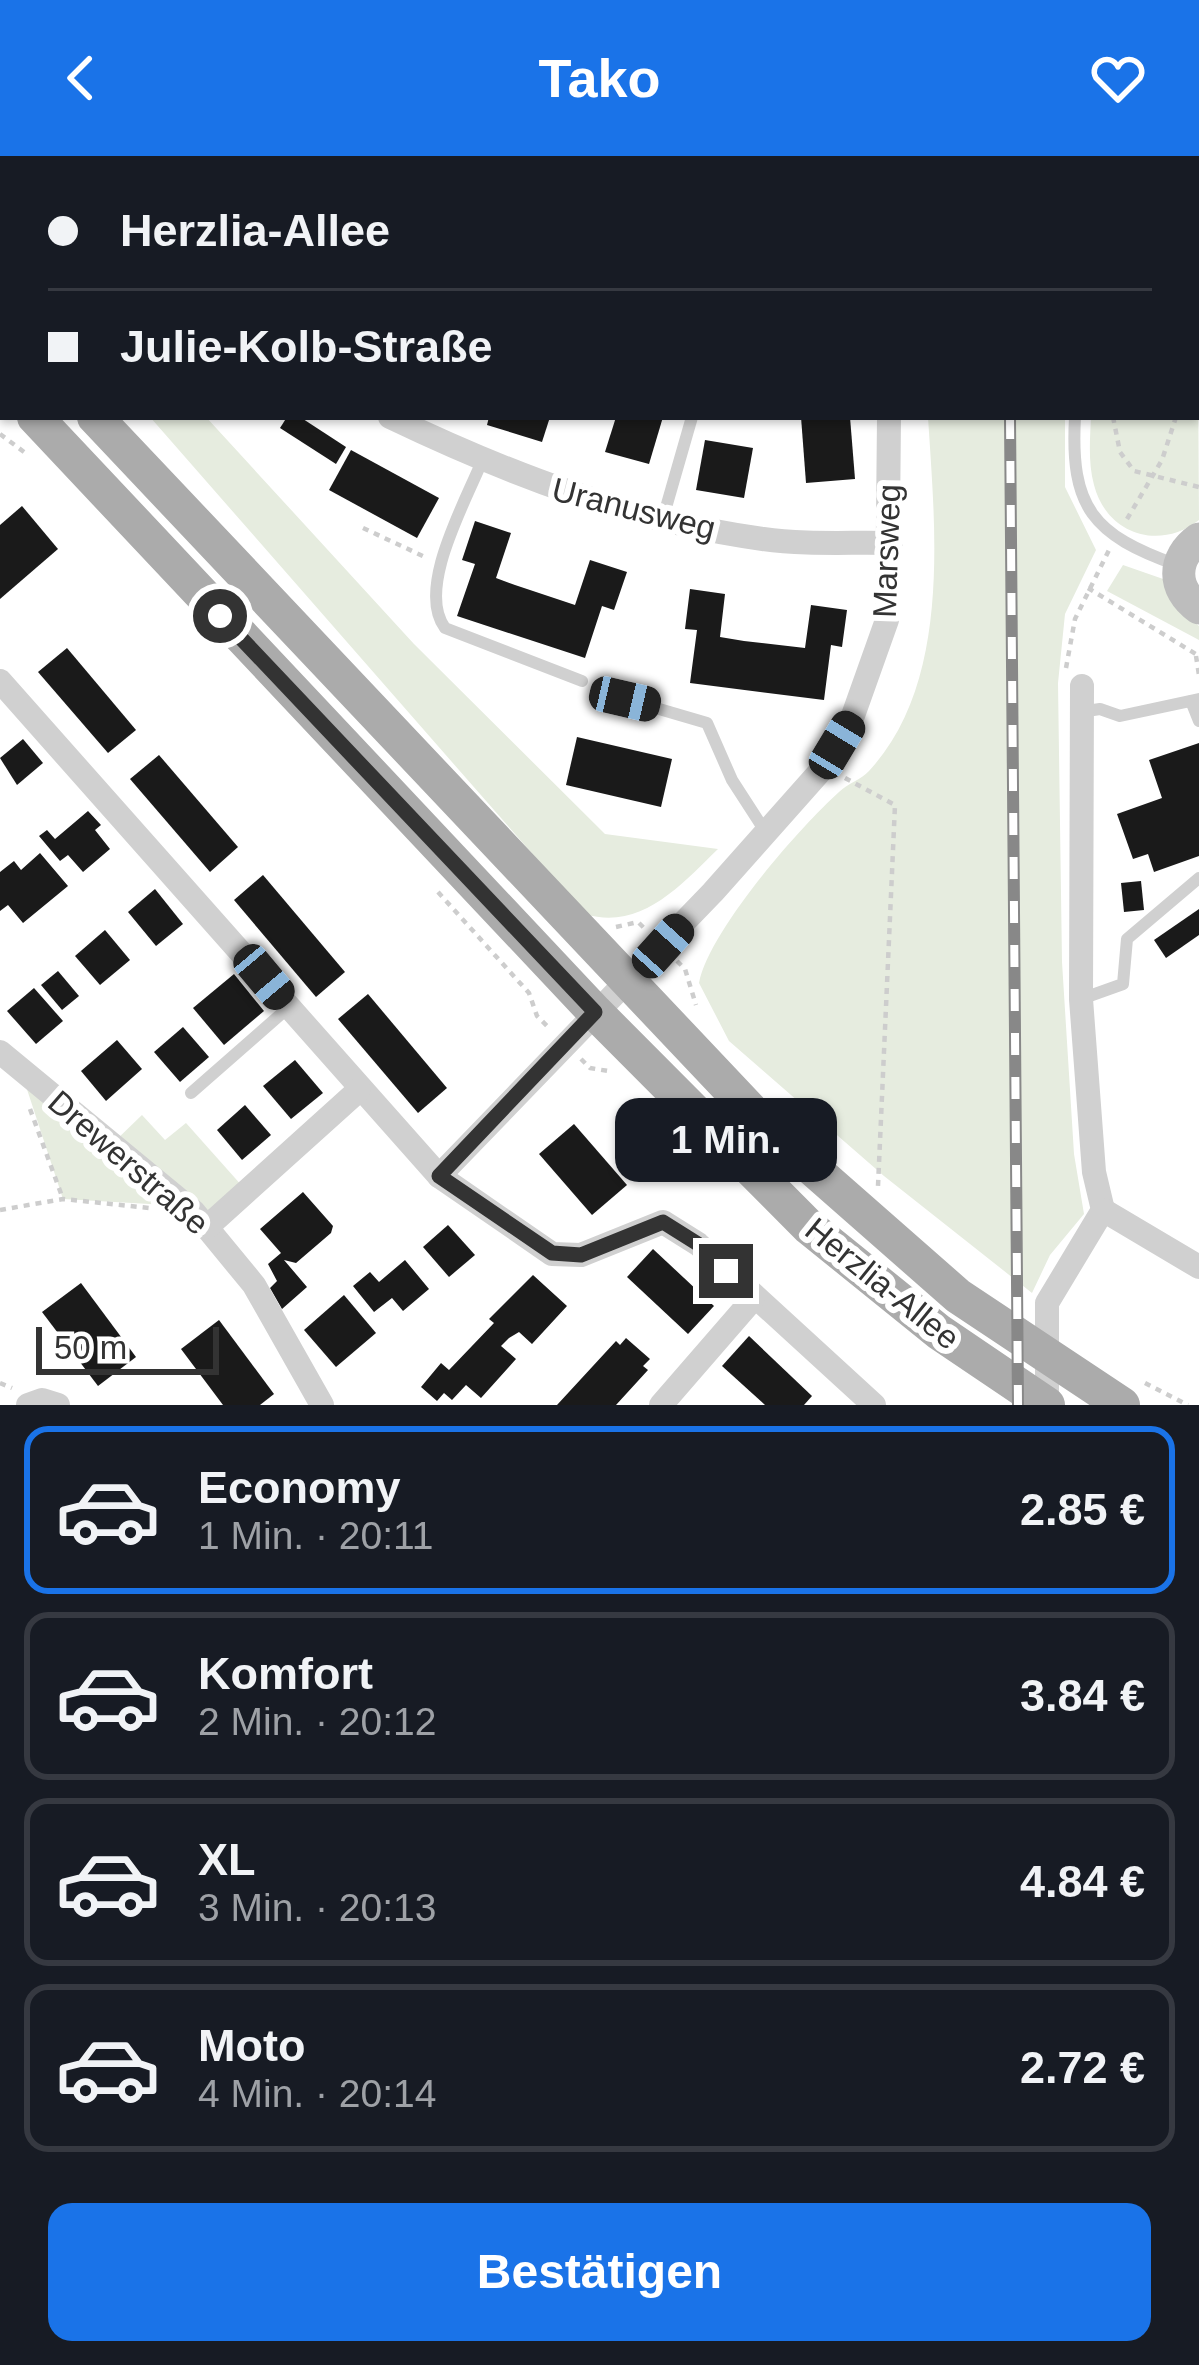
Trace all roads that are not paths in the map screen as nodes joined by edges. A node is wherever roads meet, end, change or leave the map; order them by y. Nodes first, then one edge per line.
1 (38, 420) edge
2 (98, 420) edge
3 (396, 420) edge
4 (691, 420) edge
5 (889, 420) edge
6 (1075, 420) edge
7 (482, 461) junction
8 (663, 518) junction
9 (891, 542) junction
10 (1189, 552) edge
11 (1199, 608) edge
12 (0, 681) edge
13 (582, 681) dead end
14 (625, 699) dead end
15 (1081, 699) joint
16 (1195, 700) edge
17 (1199, 721) edge
18 (766, 832) junction
19 (1199, 878) edge
20 (628, 983) junction
21 (1081, 998) junction
22 (289, 1007) junction
23 (595, 1012) junction
24 (6, 1057) edge
25 (358, 1090) junction
26 (191, 1093) dead end
27 (439, 1176) junction
28 (1103, 1210) junction
29 (201, 1220) junction
30 (1199, 1267) edge
31 (753, 1299) junction
32 (1122, 1393) edge
33 (28, 1405) edge
34 (58, 1405) edge
35 (322, 1405) edge
36 (661, 1405) edge
37 (874, 1405) edge
38 (1047, 1405) edge

1 - 23 main road, Herzlia-Allee
2 - 20 main road, Herzlia-Allee
3 - 7 street, Uranusweg
4 - 8 lane
5 - 9 street, Marsweg
6 - 10 lane
7 - 8 street, Uranusweg
7 - 13 lane
8 - 9 street, Uranusweg
9 - 18 street, Marsweg
10 - 11 street
12 - 22 street
14 - 18 lane
15 - 16 lane
15 - 21 street
16 - 17 lane
18 - 20 street, Marsweg
19 - 21 lane
20 - 23 street, Marsweg
20 - 32 main road, Herzlia-Allee
21 - 28 street
22 - 25 street
22 - 26 lane
23 - 27 street, Marsweg
23 - 38 main road, Herzlia-Allee
24 - 29 street, Drewerstraße
25 - 27 street
25 - 29 street
27 - 31 street
28 - 30 street
28 - 38 street, Herzlia-Allee
29 - 35 street, Drewerstraße
31 - 36 street
31 - 37 street
33 - 34 street

